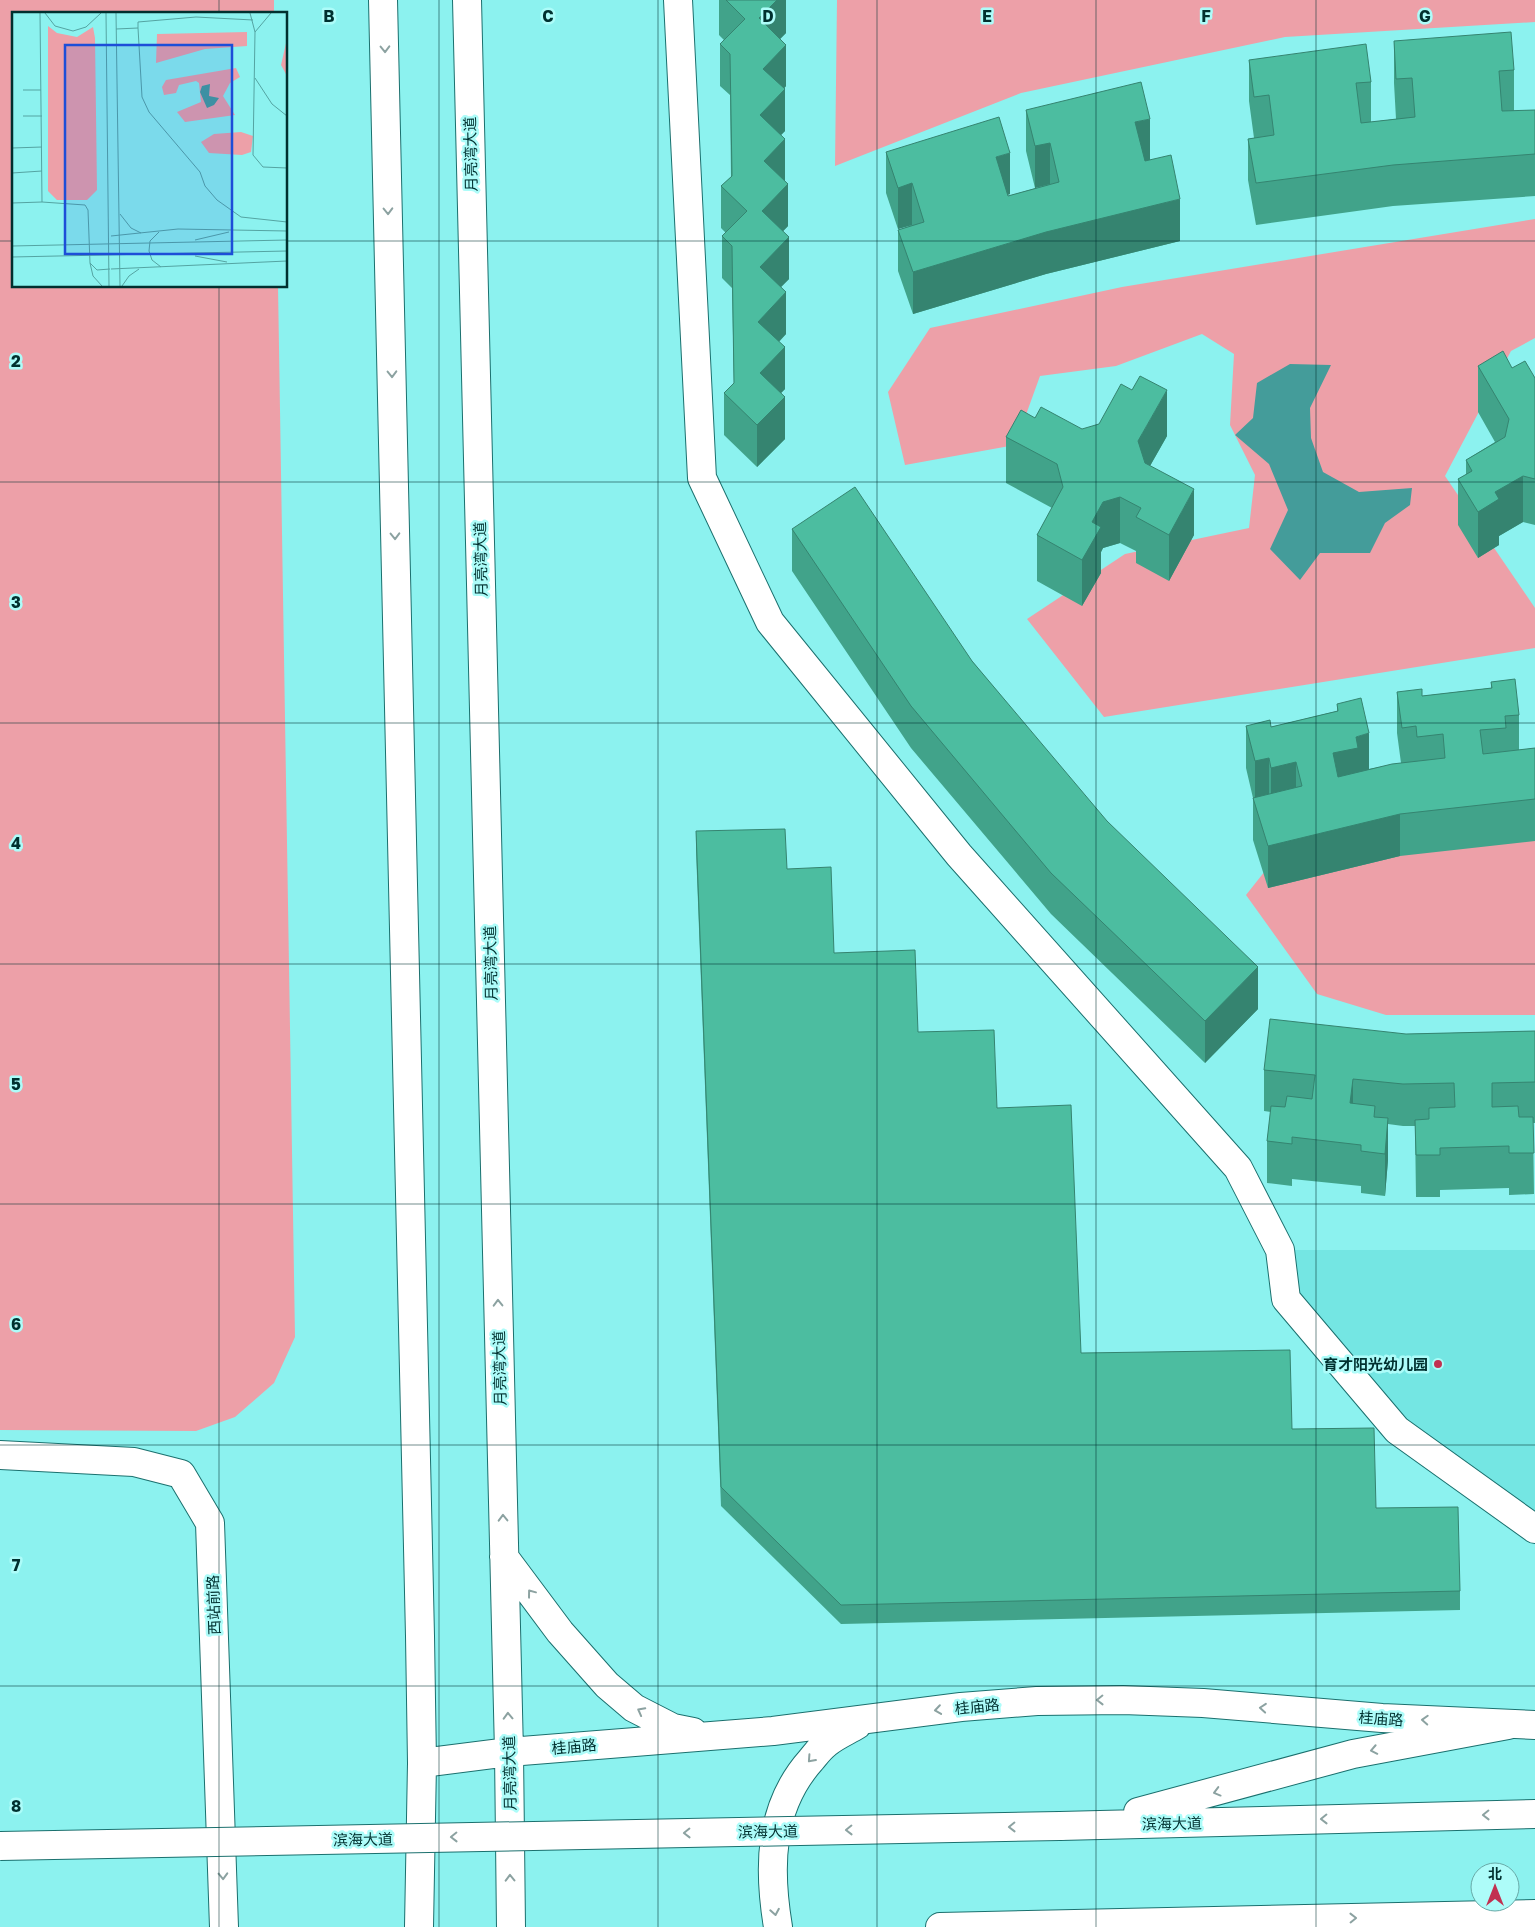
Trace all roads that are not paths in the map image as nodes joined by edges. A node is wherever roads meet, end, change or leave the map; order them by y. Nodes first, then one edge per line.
1 (384, 0) edge
2 (467, 0) edge
3 (678, 0) edge
4 (0, 1455) edge
5 (1535, 1529) edge
6 (504, 1557) junction
7 (864, 1721) junction
8 (1508, 1725) junction
9 (1535, 1725) edge
10 (720, 1736) junction
11 (509, 1752) junction
12 (422, 1764) junction
13 (1535, 1814) edge
14 (1060, 1826) junction
15 (0, 1846) edge
16 (1535, 1914) edge
17 (1068, 1926) edge
18 (224, 1927) edge
19 (420, 1927) edge
20 (511, 1927) edge
21 (778, 1927) edge
22 (940, 1927) edge

1 -> 12 main road
6 -> 2 main road, 月亮湾大道
3 - 5 main road
4 -> 18 main road, 西站前路
10 -> 6 main road
11 -> 6 main road, 月亮湾大道
8 -> 7 main road, 桂庙路
7 - 10 main road, 桂庙路
7 -> 21 main road
8 - 9 main road, 桂庙路
8 -> 14 main road
10 - 11 main road, 桂庙路
11 - 12 main road, 桂庙路
20 -> 11 main road, 月亮湾大道
12 - 19 main road
13 -> 14 main road, 滨海大道
14 -> 15 main road, 滨海大道, bridge
17 -> 16 main road
17 - 22 main road

